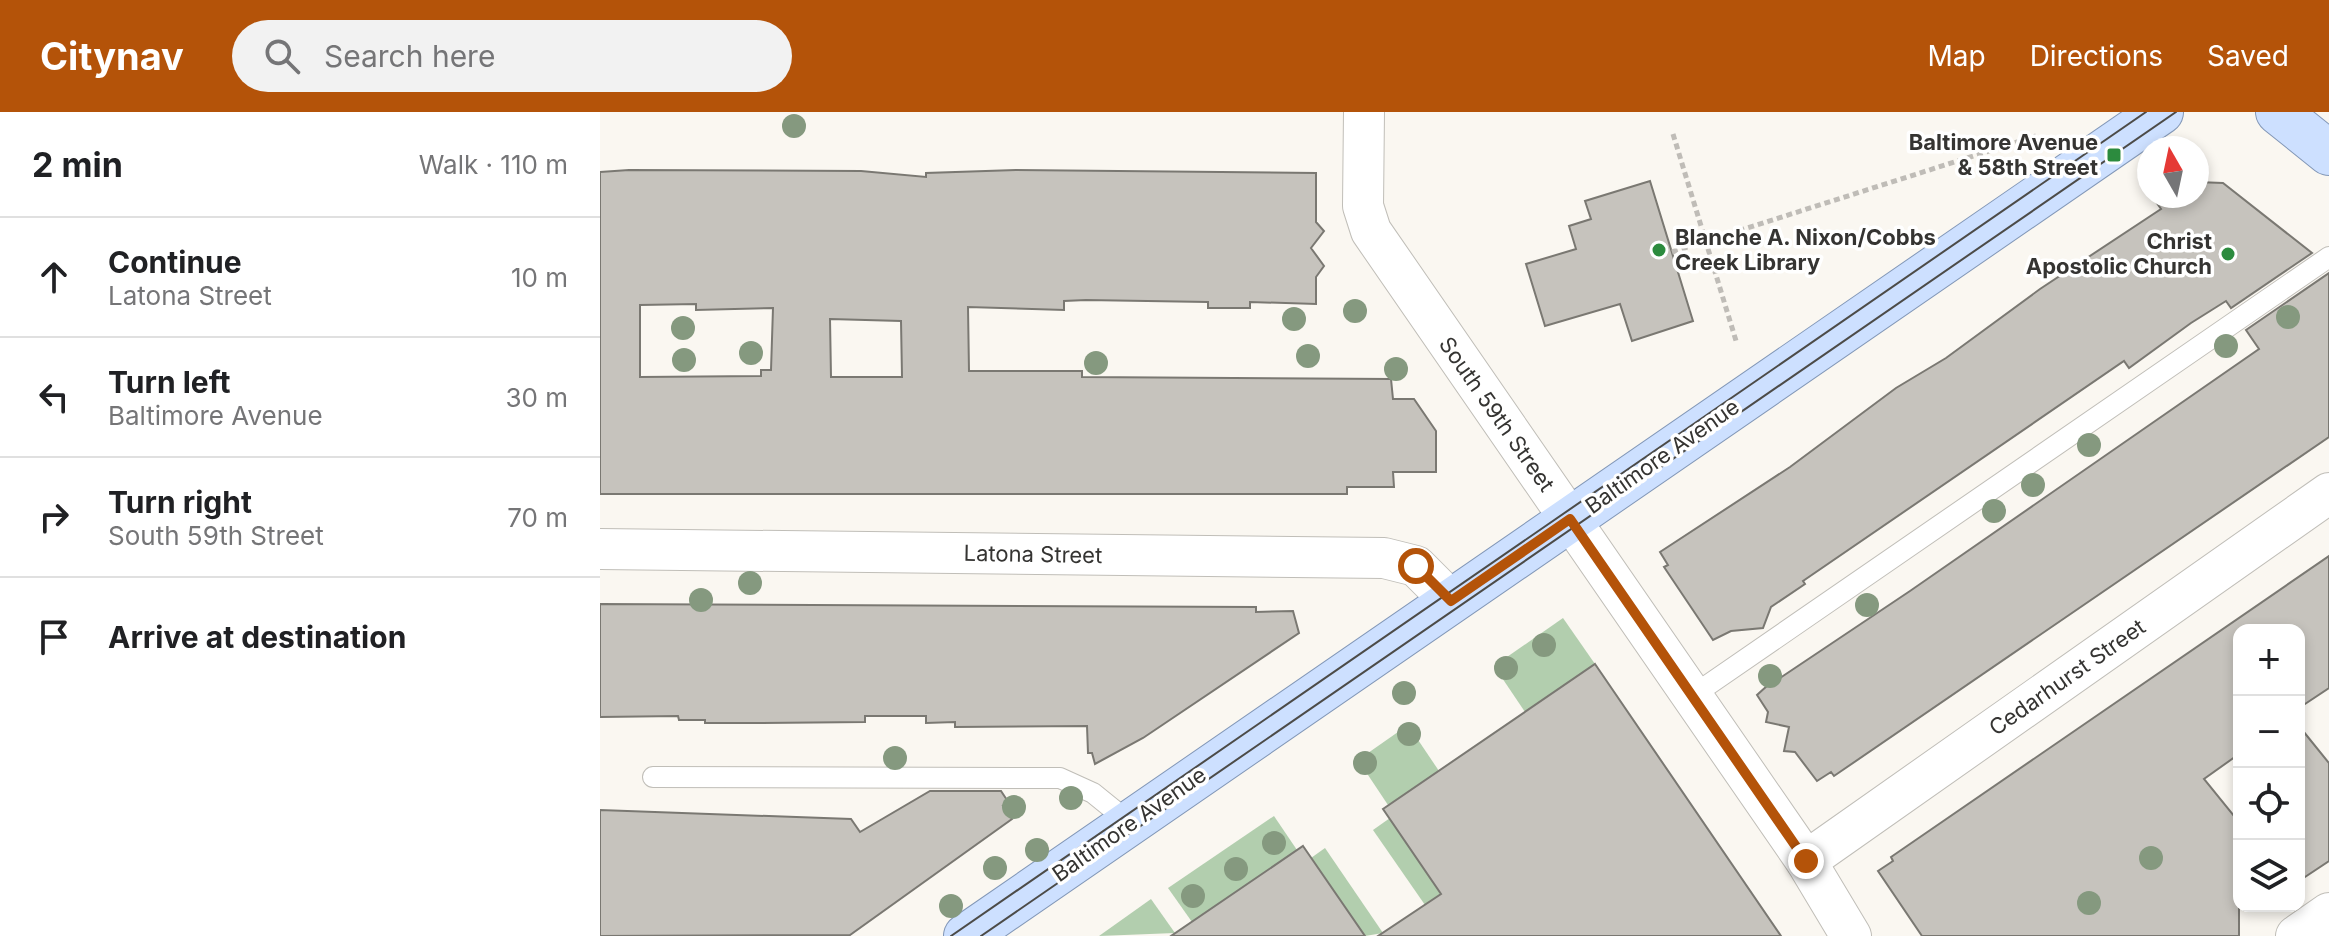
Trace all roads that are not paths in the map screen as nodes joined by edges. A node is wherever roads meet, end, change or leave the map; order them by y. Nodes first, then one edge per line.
1 (1364, 112) edge
2 (2161, 112) edge
3 (2278, 112) edge
4 (2329, 153) edge
5 (2329, 257) edge
6 (2329, 493) edge
7 (1570, 519) junction
8 (600, 549) edge
9 (1451, 601) junction
10 (1692, 696) junction
11 (653, 777) dead end
12 (1130, 823) junction
13 (1806, 861) junction
14 (2329, 913) edge
15 (966, 936) edge
16 (1851, 936) edge
17 (2296, 936) edge

1 - 7 street, South 59th Street
2 - 7 main road, Baltimore Avenue
3 - 4 main road
5 - 10 lane
6 - 13 street, Cedarhurst Street
7 - 9 main road, Baltimore Avenue
7 - 10 street, South 59th Street
8 - 9 street, Latona Street
9 - 12 main road, Baltimore Avenue
10 - 13 street, South 59th Street
11 - 12 lane
12 - 15 main road, Baltimore Avenue
13 - 16 street, South 59th Street
14 - 17 street

